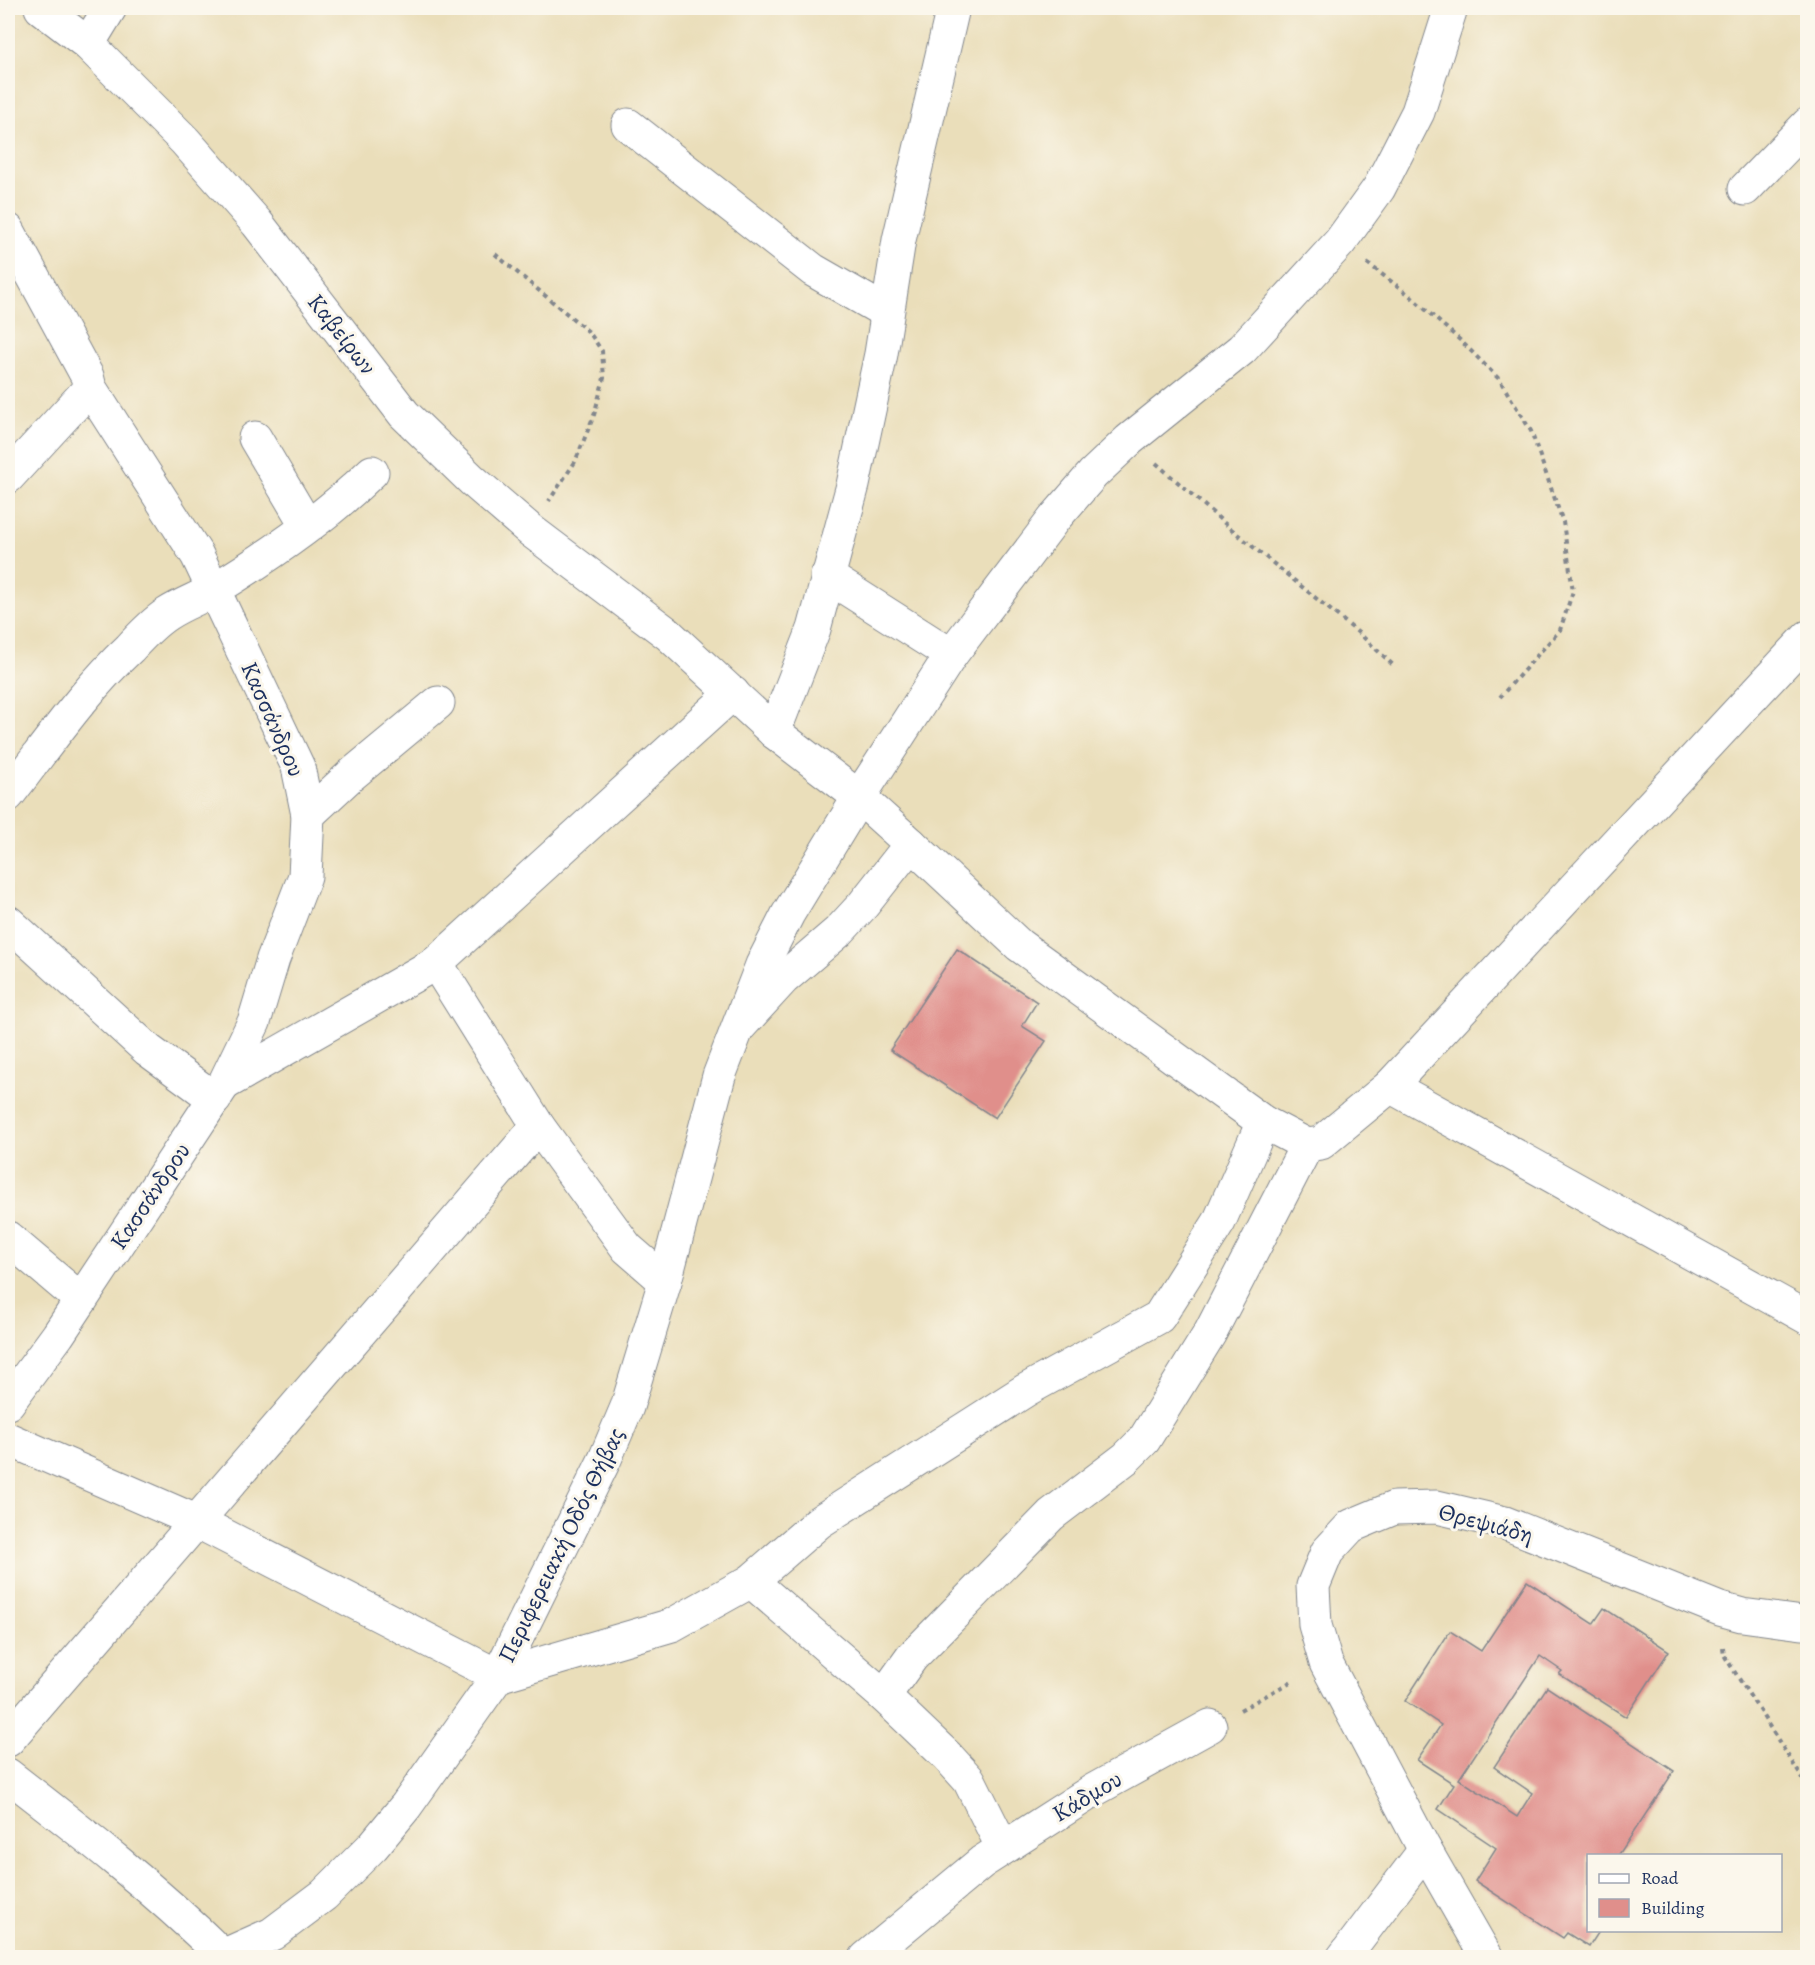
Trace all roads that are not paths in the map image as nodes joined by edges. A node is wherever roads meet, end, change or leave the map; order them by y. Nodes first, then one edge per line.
1 (41, 8) edge
2 (110, 8) edge
3 (953, 8) edge
4 (1451, 8) edge
5 (88, 44) junction
6 (1808, 124) edge
7 (628, 125) dead end
8 (1745, 189) dead end
9 (8, 230) edge
10 (886, 312) junction
11 (90, 388) junction
12 (255, 438) dead end
13 (372, 471) dead end
14 (8, 477) edge
15 (307, 526) junction
16 (827, 576) junction
17 (214, 590) junction
18 (1808, 637) edge
19 (951, 655) junction
20 (733, 693) junction
21 (438, 702) dead end
22 (774, 732) junction
23 (8, 795) edge
24 (859, 796) junction
25 (308, 815) junction
26 (911, 844) junction
27 (8, 922) edge
28 (436, 963) junction
29 (738, 1027) junction
30 (1390, 1086) junction
31 (220, 1091) junction
32 (1263, 1122) junction
33 (538, 1126) junction
34 (1307, 1145) junction
35 (8, 1238) edge
36 (665, 1281) junction
37 (81, 1300) junction
38 (1808, 1318) edge
39 (8, 1403) edge
40 (8, 1439) edge
41 (196, 1521) junction
42 (751, 1581) junction
43 (1806, 1625) edge
44 (498, 1676) junction
45 (884, 1696) junction
46 (1210, 1726) road end
47 (8, 1740) edge
48 (8, 1776) edge
49 (1003, 1848) junction
50 (1425, 1850) junction
51 (220, 1956) edge
52 (866, 1958) edge
53 (1343, 1958) edge
54 (1487, 1958) edge

1 - 5 street, Καβείρων
2 - 5 street
3 - 10 street
4 - 19 street, Περιφερειακή Οδός Θήβας
5 - 20 street, Καβείρων
6 - 8 street
7 - 10 street
9 - 11 street, Κασσάνδρου
10 - 16 street
11 - 14 street
11 - 17 street, Κασσάνδρου
12 - 15 street
13 - 15 street
15 - 17 street
16 - 19 street
16 - 22 street
17 - 23 street
17 - 25 street, Κασσάνδρου
18 - 30 street
19 - 24 street, Περιφερειακή Οδός Θήβας
20 - 22 street, Καβείρων
20 - 28 street
21 - 25 street
22 - 24 street, Καβείρων
24 - 26 street, Καβείρων
24 - 29 street, Περιφερειακή Οδός Θήβας
25 - 31 street, Κασσάνδρου
26 - 29 street, Περιφερειακή Οδός Θήβας
26 - 32 street, Καβείρων
27 - 31 street
28 - 31 street
28 - 33 street
29 - 36 street, Περιφερειακή Οδός Θήβας
30 - 34 street
30 - 38 street
31 - 37 street, Κασσάνδρου
32 - 34 street, Καβείρων
32 - 42 street
33 - 36 street
33 - 41 street
34 - 45 street
35 - 37 street
36 - 44 street, Περιφερειακή Οδός Θήβας
37 - 39 street, Κασσάνδρου
40 - 41 street
41 - 44 street
41 - 47 street
42 - 44 street
42 - 45 street
43 - 50 street, Θρεψιάδη
44 - 51 street, Περιφερειακή Οδός Θήβας
45 - 49 street
46 - 49 street, Κάδμου
48 - 51 street
49 - 52 street, Κάδμου
50 - 53 street
50 - 54 street, Θρεψιάδη

